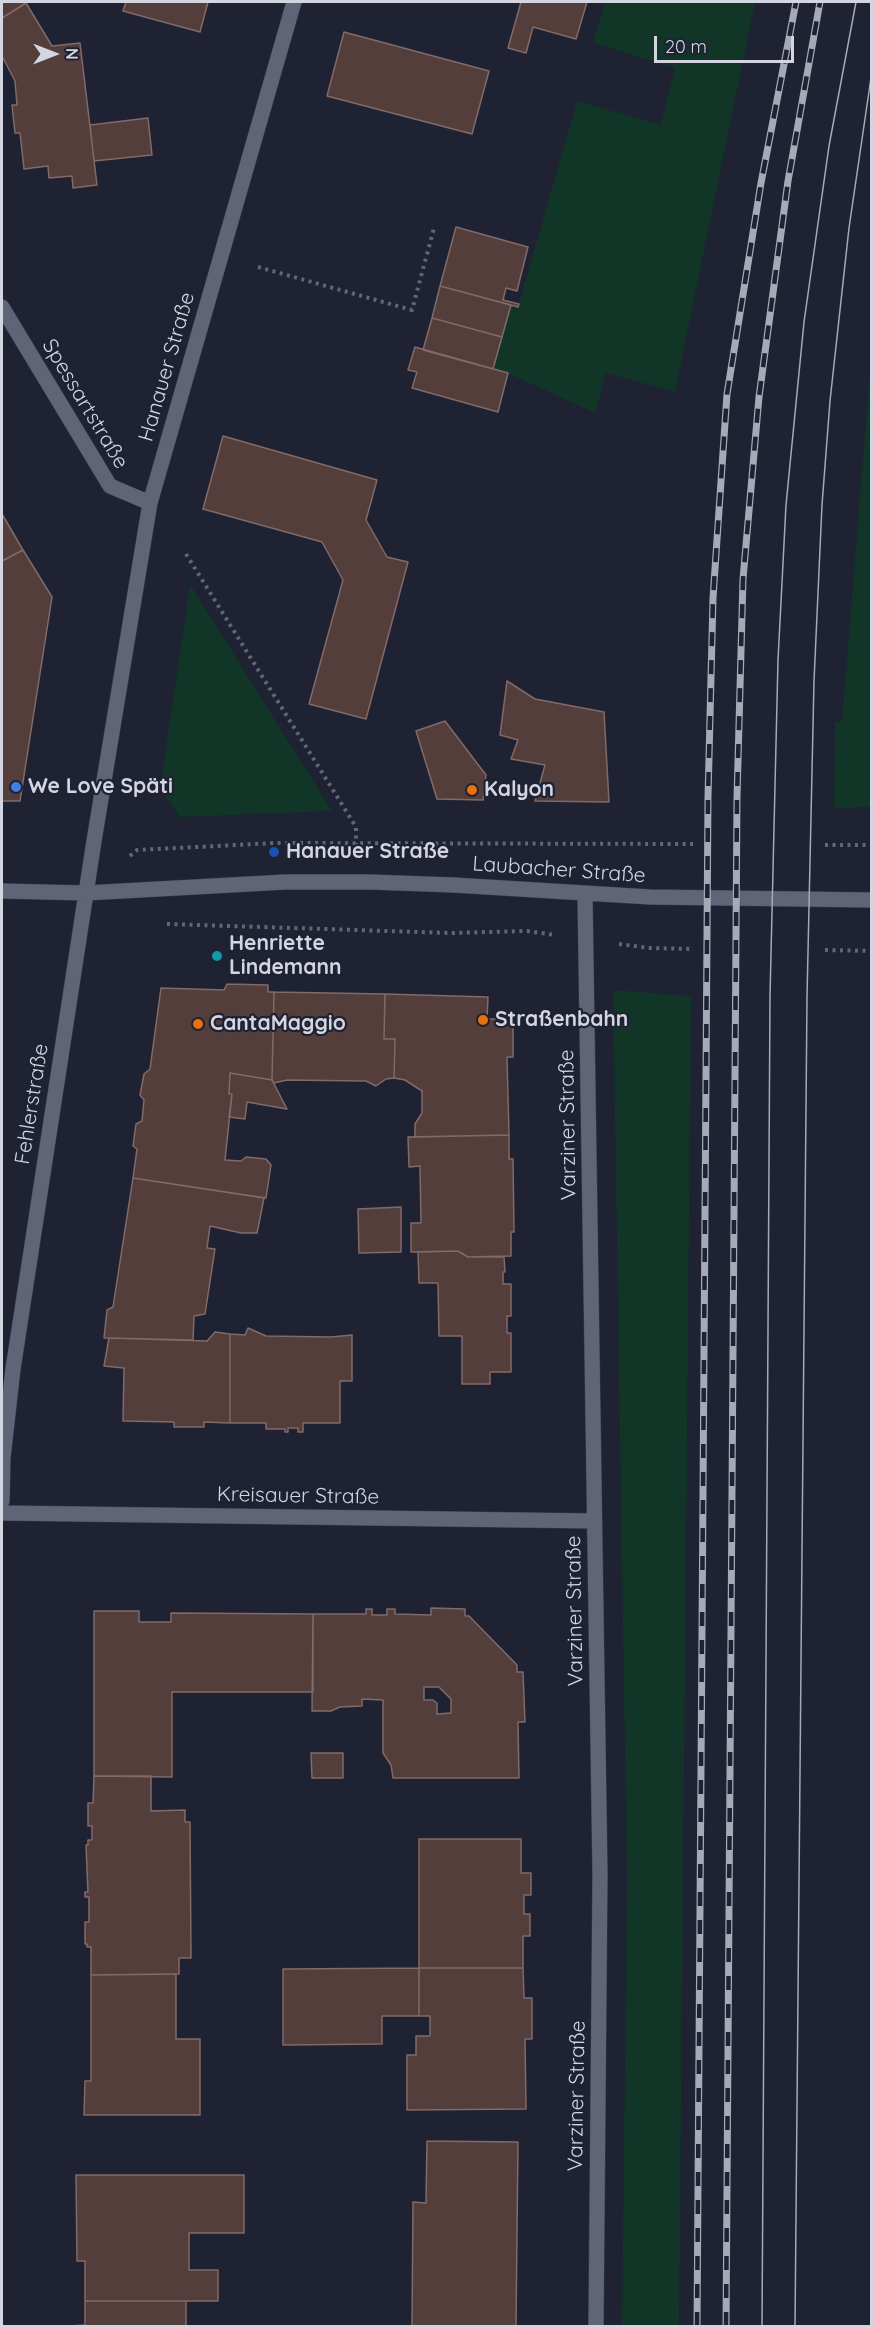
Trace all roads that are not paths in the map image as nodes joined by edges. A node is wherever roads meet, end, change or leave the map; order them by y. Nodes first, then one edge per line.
1 (294, 2) edge
2 (2, 306) edge
3 (150, 503) junction
4 (2, 891) edge
5 (86, 893) junction
6 (585, 895) junction
7 (866, 900) edge
8 (2, 1501) edge
9 (2, 1514) edge
10 (595, 1521) junction
11 (596, 2326) edge

1 - 3 street, Hanauer Straße
2 - 3 street, Spessartstraße
3 - 5 street, Hanauer Straße
4 - 5 street, Laubacher Straße
5 - 6 street, Laubacher Straße
5 - 8 street, Fehlerstraße
6 - 7 street, Laubacher Straße
6 - 10 street, Varziner Straße
9 - 10 street, Kreisauer Straße
10 - 11 street, Varziner Straße

